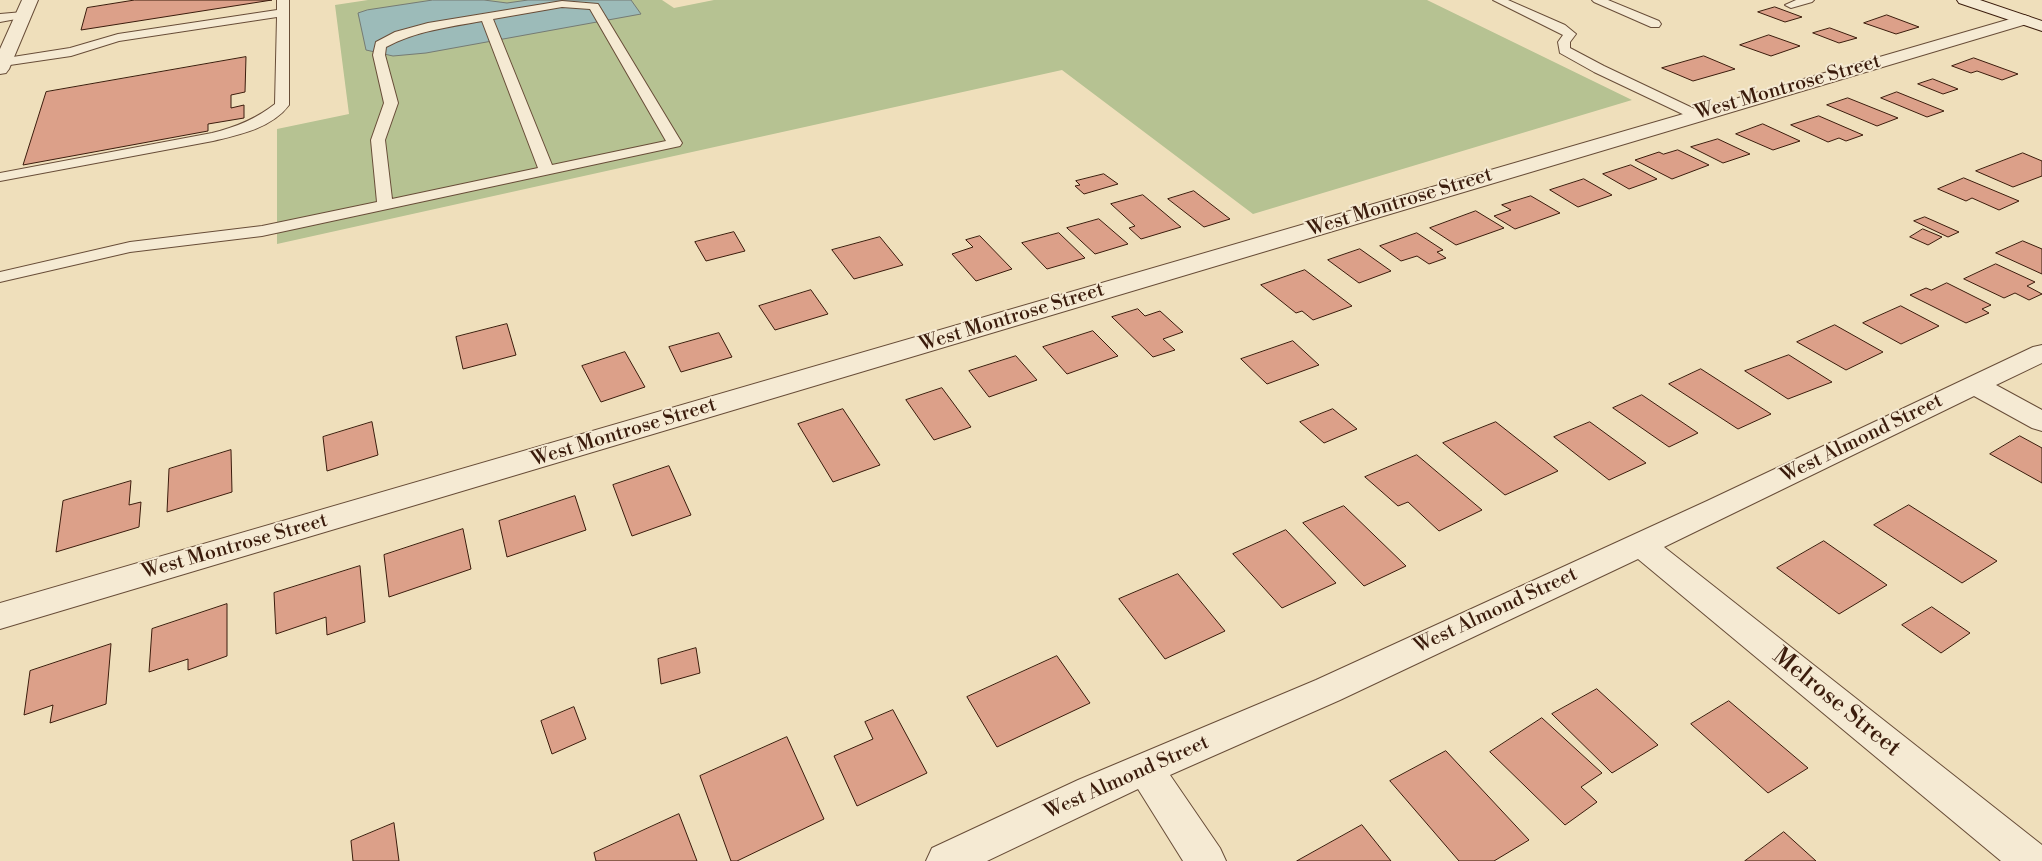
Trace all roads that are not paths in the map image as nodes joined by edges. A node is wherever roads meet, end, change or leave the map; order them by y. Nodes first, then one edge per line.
1 (1499, 0) edge
2 (1598, 0) edge
3 (1808, 0) edge
4 (1965, 0) edge
5 (1792, 5) dead end
6 (27, 7) edge
7 (283, 7) edge
8 (486, 17) junction
9 (0, 18) edge
10 (2033, 23) edge
11 (1655, 24) dead end
12 (2, 65) edge
13 (1696, 115) junction
14 (547, 171) junction
15 (0, 177) edge
16 (386, 205) junction
17 (0, 277) edge
18 (2042, 353) edge
19 (1975, 385) junction
20 (2042, 422) edge
21 (1640, 544) junction
22 (0, 616) edge
23 (1145, 768) junction
24 (946, 861) edge
25 (1206, 861) edge
26 (2031, 861) edge

1 - 13 lane
2 - 11 lane
3 - 5 lane
4 - 10 street
6 - 9 lane
6 - 12 street
7 - 12 lane
7 - 15 lane
8 - 14 lane
8 - 14 lane
8 - 16 lane
10 - 13 street, West Montrose Street
13 - 22 street, West Montrose Street
14 - 16 lane
16 - 17 lane
18 - 19 street, West Almond Street
19 - 20 street
19 - 21 street, West Almond Street
21 - 23 street, West Almond Street
21 - 26 street, Melrose Street
23 - 24 street, West Almond Street
23 - 25 street

